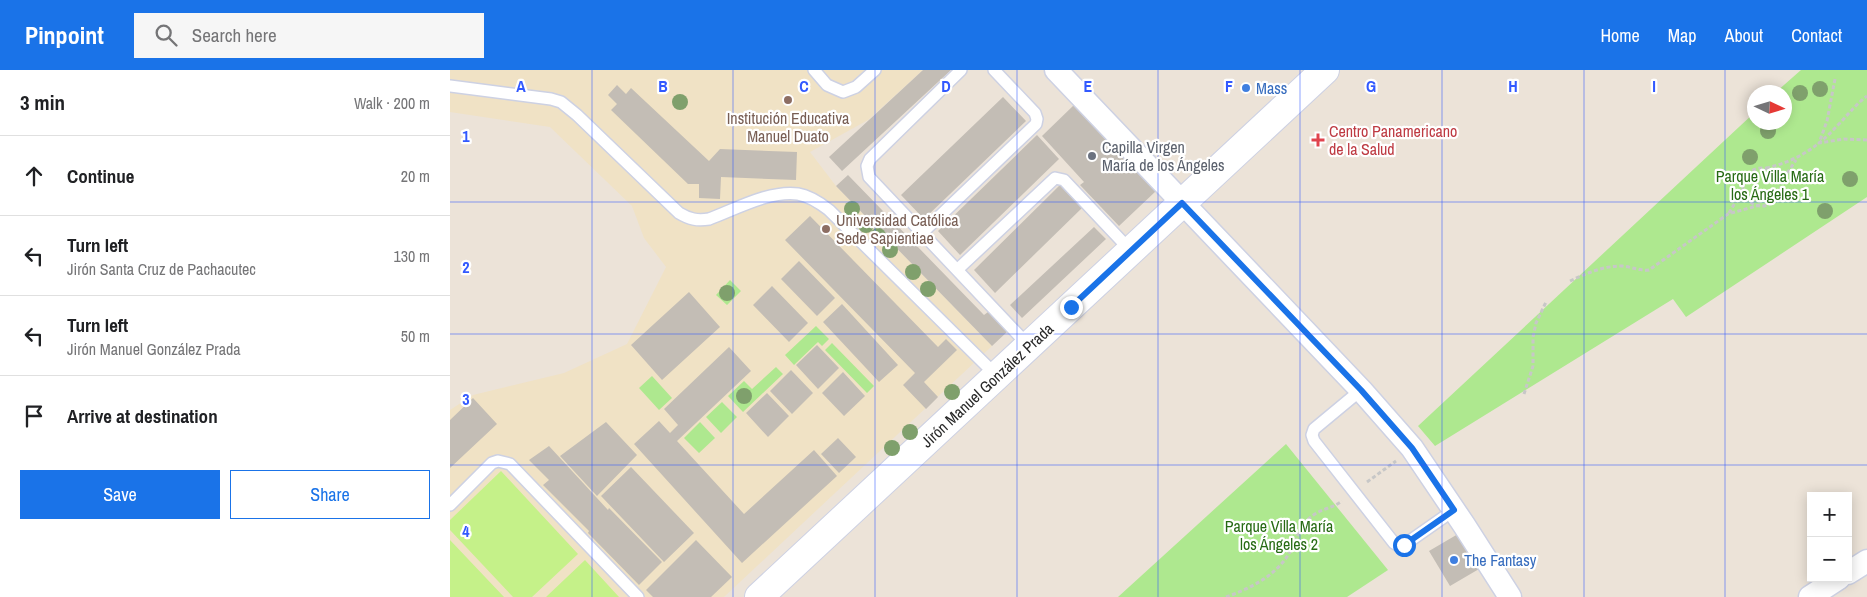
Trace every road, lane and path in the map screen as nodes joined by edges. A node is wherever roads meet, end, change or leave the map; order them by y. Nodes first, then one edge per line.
1 (814, 70) edge
2 (875, 70) edge
3 (961, 70) edge
4 (994, 70) edge
5 (1325, 70) edge
6 (1062, 72) edge
7 (1835, 79) dead end
8 (450, 86) edge
9 (1867, 96) edge
10 (1867, 140) edge
11 (1819, 142) junction
12 (1796, 159) junction
13 (1766, 168) junction
14 (1780, 184) junction
15 (1744, 188) junction
16 (1182, 203) junction
17 (1760, 205) junction
18 (1728, 214) junction
19 (922, 233) junction
20 (1131, 251) junction
21 (957, 270) junction
22 (1570, 280) dead end
23 (1546, 302) dead end
24 (1029, 346) junction
25 (997, 376) junction
26 (1361, 390) junction
27 (1524, 394) dead end
28 (1412, 448) junction
29 (1354, 492) junction
30 (450, 506) edge
31 (1454, 510) junction
32 (1867, 561) edge
33 (1852, 570) edge
34 (1833, 582) edge
35 (638, 597) edge
36 (758, 597) edge
37 (1226, 597) edge
38 (1510, 597) edge
39 (1810, 597) edge

1 - 2 lane
3 - 19 lane
4 - 19 lane
5 - 16 street, Jirón Manuel González Prada
6 - 16 street
7 - 11 path
8 - 25 lane
9 - 11 path
10 - 11 path
11 - 12 path
12 - 13 path
12 - 14 path
13 - 14 path
13 - 15 path
14 - 17 path
15 - 17 path
15 - 18 path
16 - 20 street, Jirón Manuel González Prada
16 - 26 street
17 - 18 path
18 - 22 path
19 - 21 lane
20 - 21 lane
20 - 24 street, Jirón Manuel González Prada
21 - 24 lane
23 - 27 path
24 - 25 street, Jirón Manuel González Prada
25 - 36 street, Jirón Manuel González Prada
26 - 28 street
26 - 29 lane
28 - 29 path
28 - 31 street
29 - 31 lane
29 - 37 path
30 - 35 lane
31 - 38 street
32 - 33 street
34 - 39 street

